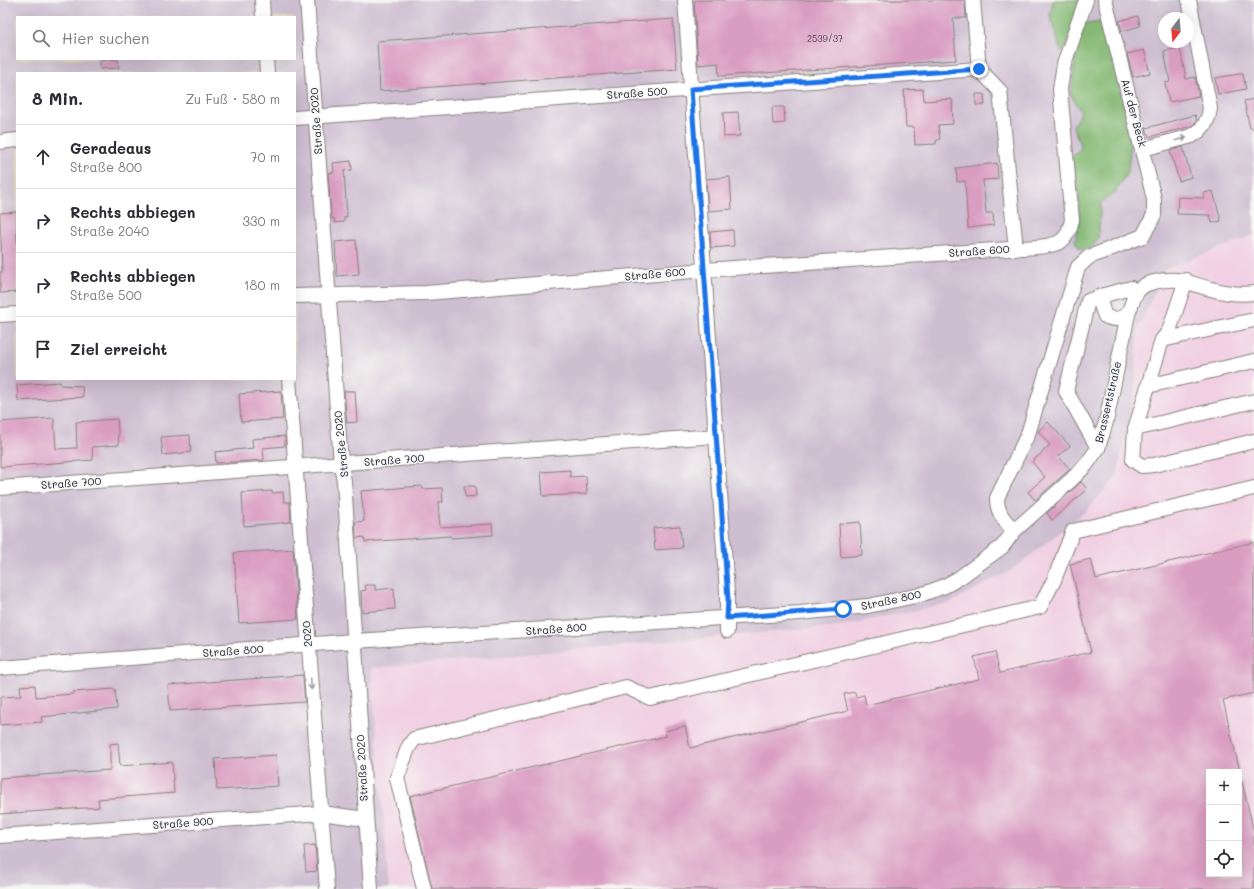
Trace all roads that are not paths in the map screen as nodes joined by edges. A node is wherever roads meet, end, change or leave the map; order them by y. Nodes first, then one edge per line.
1 (262, 0) edge
2 (307, 0) edge
3 (685, 0) edge
4 (973, 0) edge
5 (1086, 0) edge
6 (1105, 0) edge
7 (1189, 0) edge
8 (263, 16) edge
9 (266, 60) edge
10 (979, 69) junction
11 (267, 72) edge
12 (691, 89) junction
13 (316, 117) junction
14 (296, 118) edge
15 (16, 140) edge
16 (0, 142) edge
17 (1143, 149) junction
18 (1016, 249) junction
19 (705, 270) junction
20 (1186, 280) junction
21 (1130, 292) junction
22 (1254, 293) edge
23 (329, 294) junction
24 (1104, 295) junction
25 (296, 296) edge
26 (16, 314) edge
27 (1128, 314) junction
28 (0, 315) edge
29 (1254, 320) edge
30 (1162, 340) junction
31 (1254, 361) edge
32 (289, 380) edge
33 (1148, 386) junction
34 (1254, 401) edge
35 (1135, 429) junction
36 (716, 436) junction
37 (1254, 441) edge
38 (1098, 448) junction
39 (341, 464) junction
40 (294, 468) junction
41 (1071, 480) joint
42 (0, 488) edge
43 (1254, 488) edge
44 (1014, 530) junction
45 (727, 624) junction
46 (354, 641) junction
47 (308, 645) junction
48 (0, 668) edge
49 (321, 813) junction
50 (365, 819) junction
51 (0, 836) edge
52 (327, 889) edge
53 (371, 889) edge
54 (424, 889) edge

1 - 8 street
2 - 13 street, Straße 2020
3 - 12 street
4 - 10 street
5 - 18 street, Straße 600
6 - 17 street, Auf der Beck
17 -> 7 street
9 - 11 street
10 - 12 street, Straße 500
10 - 18 street
12 - 13 street, Straße 500
12 - 19 street
13 - 14 street, Straße 500
13 - 23 street, Straße 2020
15 - 16 street
17 - 44 street, Auf der Beck
18 - 19 street, Straße 600
19 - 23 street, Straße 600
19 - 36 street
20 - 21 street
20 - 22 street
20 - 30 street
21 - 24 street
21 - 27 street, Brassertstraße
23 - 25 street, Straße 600
23 - 39 street, Straße 2020
24 - 27 street
24 - 38 street
26 - 28 street
27 - 38 street, Brassertstraße
29 - 30 street
30 - 33 street
31 - 33 street
32 - 40 street, 2020
33 - 35 street
34 - 35 street
35 - 37 street
36 - 39 street, Straße 700
36 - 45 street
38 - 41 street, Brassertstraße
39 - 40 street, Straße 700
39 - 46 street, Straße 2020
40 - 42 street, Straße 700
40 - 47 street, 2020
41 - 44 street, Straße 800
43 - 54 street
44 - 45 street, Straße 800
45 - 46 street, Straße 800
46 - 47 street, Straße 800
46 - 50 street, Straße 2020
47 - 48 street, Straße 800
47 -> 49 street, 2020
49 - 50 street, Straße 900
49 - 51 street, Straße 900
49 - 52 street, 2020
50 - 53 street, Straße 2020

